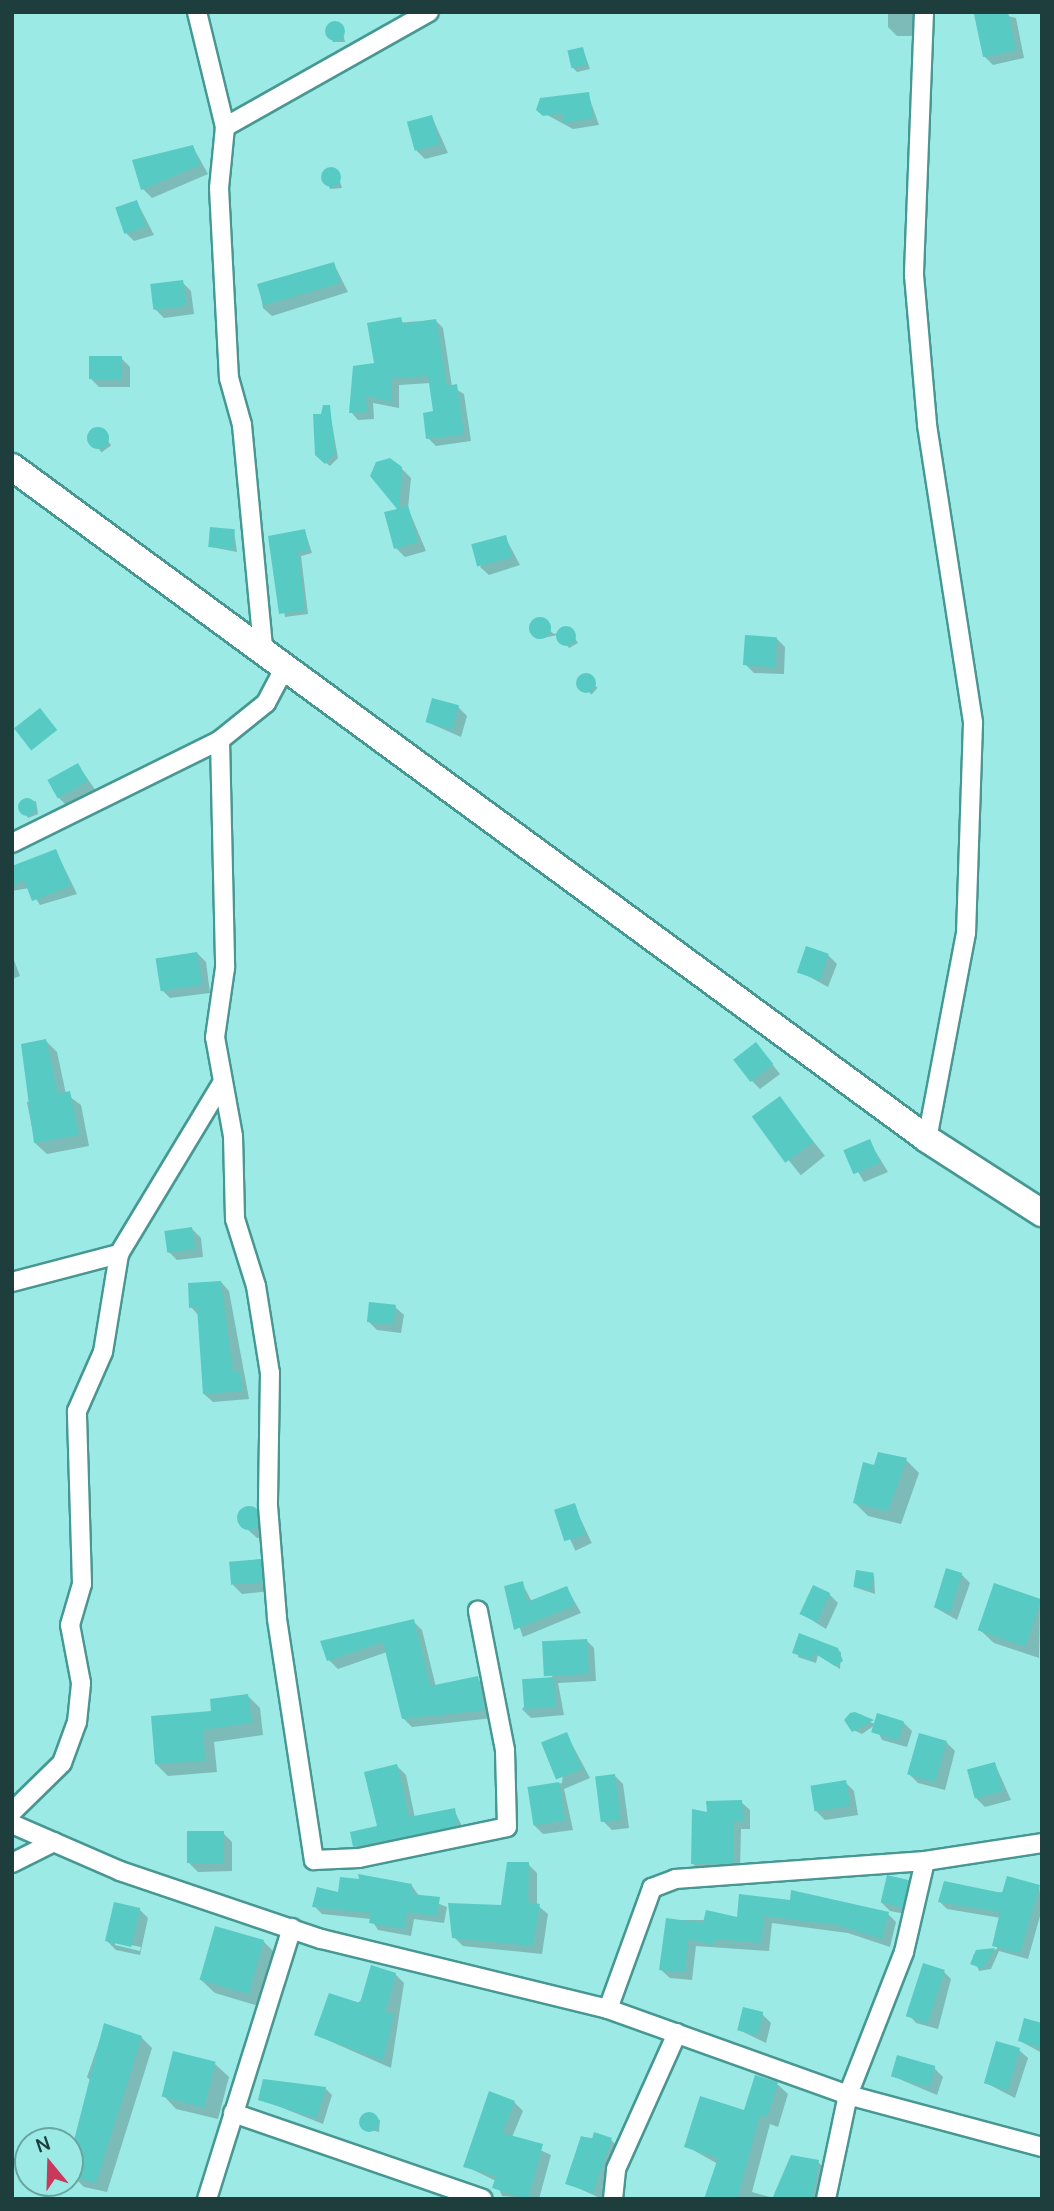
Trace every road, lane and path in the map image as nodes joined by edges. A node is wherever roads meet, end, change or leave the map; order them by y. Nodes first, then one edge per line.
1 (197, 12) edge
2 (429, 12) edge
3 (924, 12) edge
4 (226, 127) junction
5 (12, 467) edge
6 (263, 648) junction
7 (286, 665) junction
8 (220, 740) junction
9 (12, 843) edge
10 (221, 1085) junction
11 (927, 1139) junction
12 (1042, 1213) edge
13 (119, 1254) junction
14 (12, 1282) edge
15 (478, 1611) dead end
16 (12, 1812) edge
17 (12, 1824) edge
18 (54, 1842) junction
19 (1042, 1843) edge
20 (925, 1861) junction
21 (12, 1863) edge
22 (292, 1928) junction
23 (608, 2009) junction
24 (677, 2033) junction
25 (848, 2095) junction
26 (233, 2113) junction
27 (1042, 2147) edge
28 (208, 2199) edge
29 (484, 2199) edge
30 (612, 2199) edge
31 (826, 2199) edge

1 - 4 street
2 - 4 street
3 - 11 street
4 - 6 street
5 - 6 main road
6 - 7 main road
7 - 8 street
7 - 11 main road
8 - 9 street
8 - 10 street
10 - 13 street
10 - 15 street
11 - 12 main road
13 - 14 street
13 - 16 street
17 - 18 street
18 - 21 street
18 - 22 street
19 - 20 street
20 - 23 street
20 - 25 street
22 - 23 street
22 - 26 street
23 - 24 street
24 - 25 street
24 - 30 street
25 - 27 street
25 - 31 street
26 - 28 street
26 - 29 street

